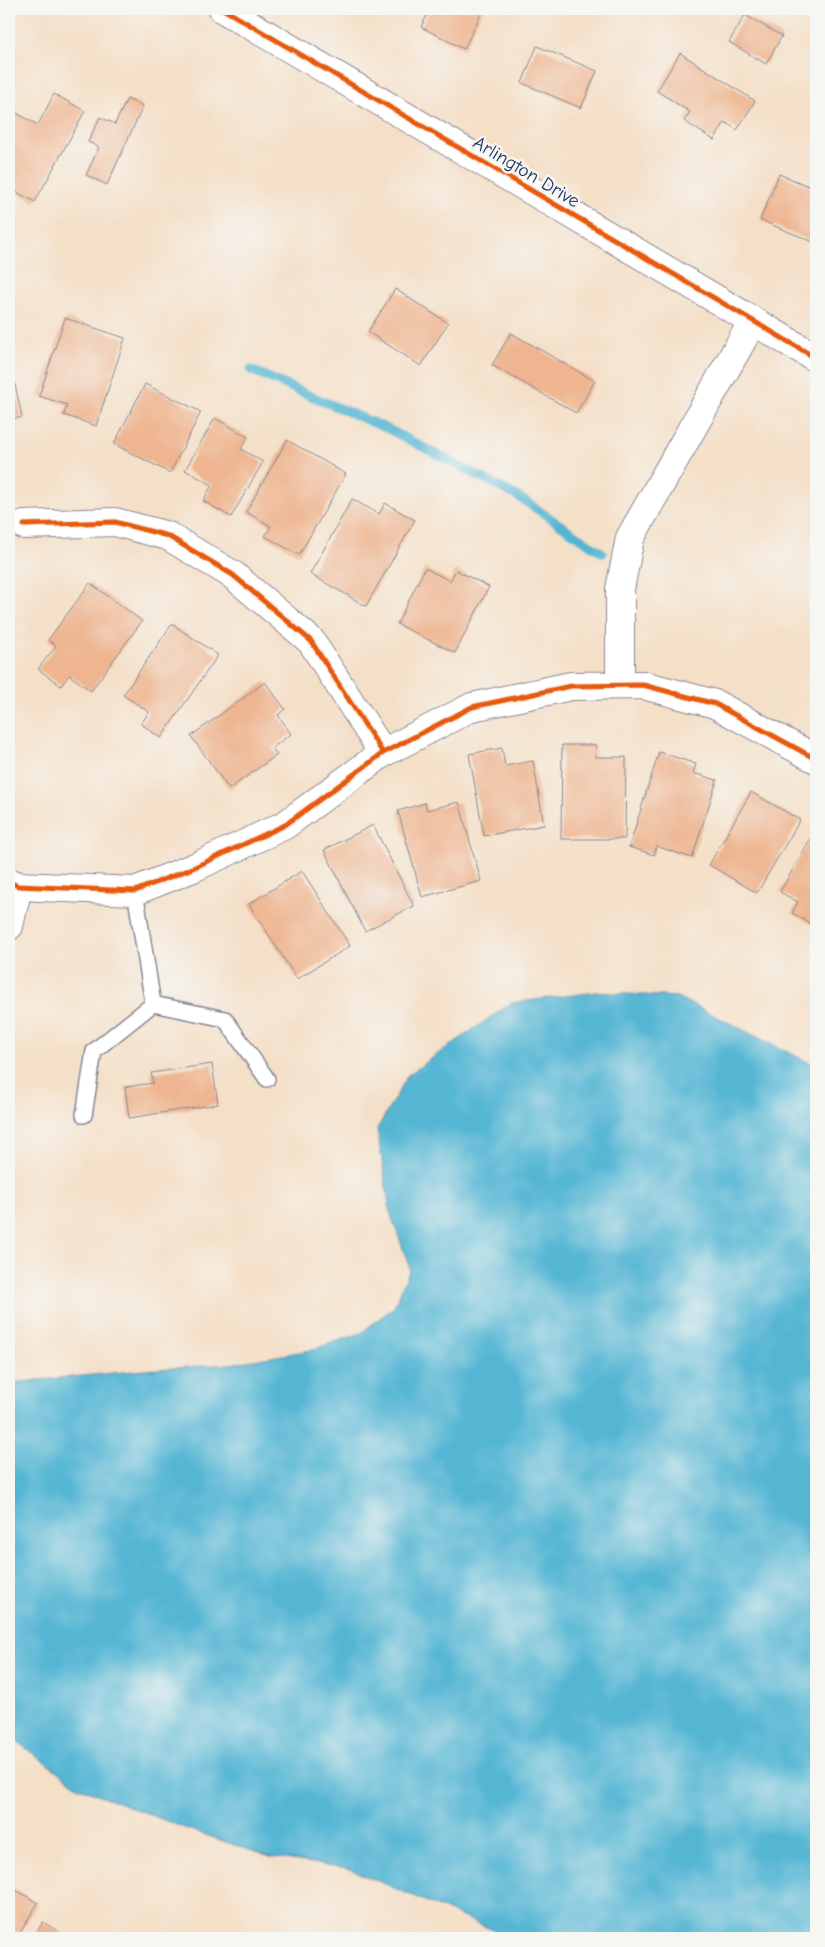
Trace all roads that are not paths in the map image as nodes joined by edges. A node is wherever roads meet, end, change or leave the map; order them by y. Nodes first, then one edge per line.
1 (223, 9) edge
2 (753, 321) junction
3 (816, 358) edge
4 (24, 525) dead end
5 (620, 685) junction
6 (383, 753) junction
7 (816, 758) edge
8 (14, 884) edge
9 (135, 891) junction
10 (9, 926) edge
11 (153, 1004) junction
12 (268, 1079) dead end
13 (84, 1116) dead end

1 - 2 street, Arlington Drive
2 - 3 street, Arlington Drive
2 - 5 street
4 - 6 street
5 - 6 street
5 - 7 street
6 - 9 street
8 - 9 street
8 - 10 street
9 - 11 lane
11 - 12 lane
11 - 13 lane

